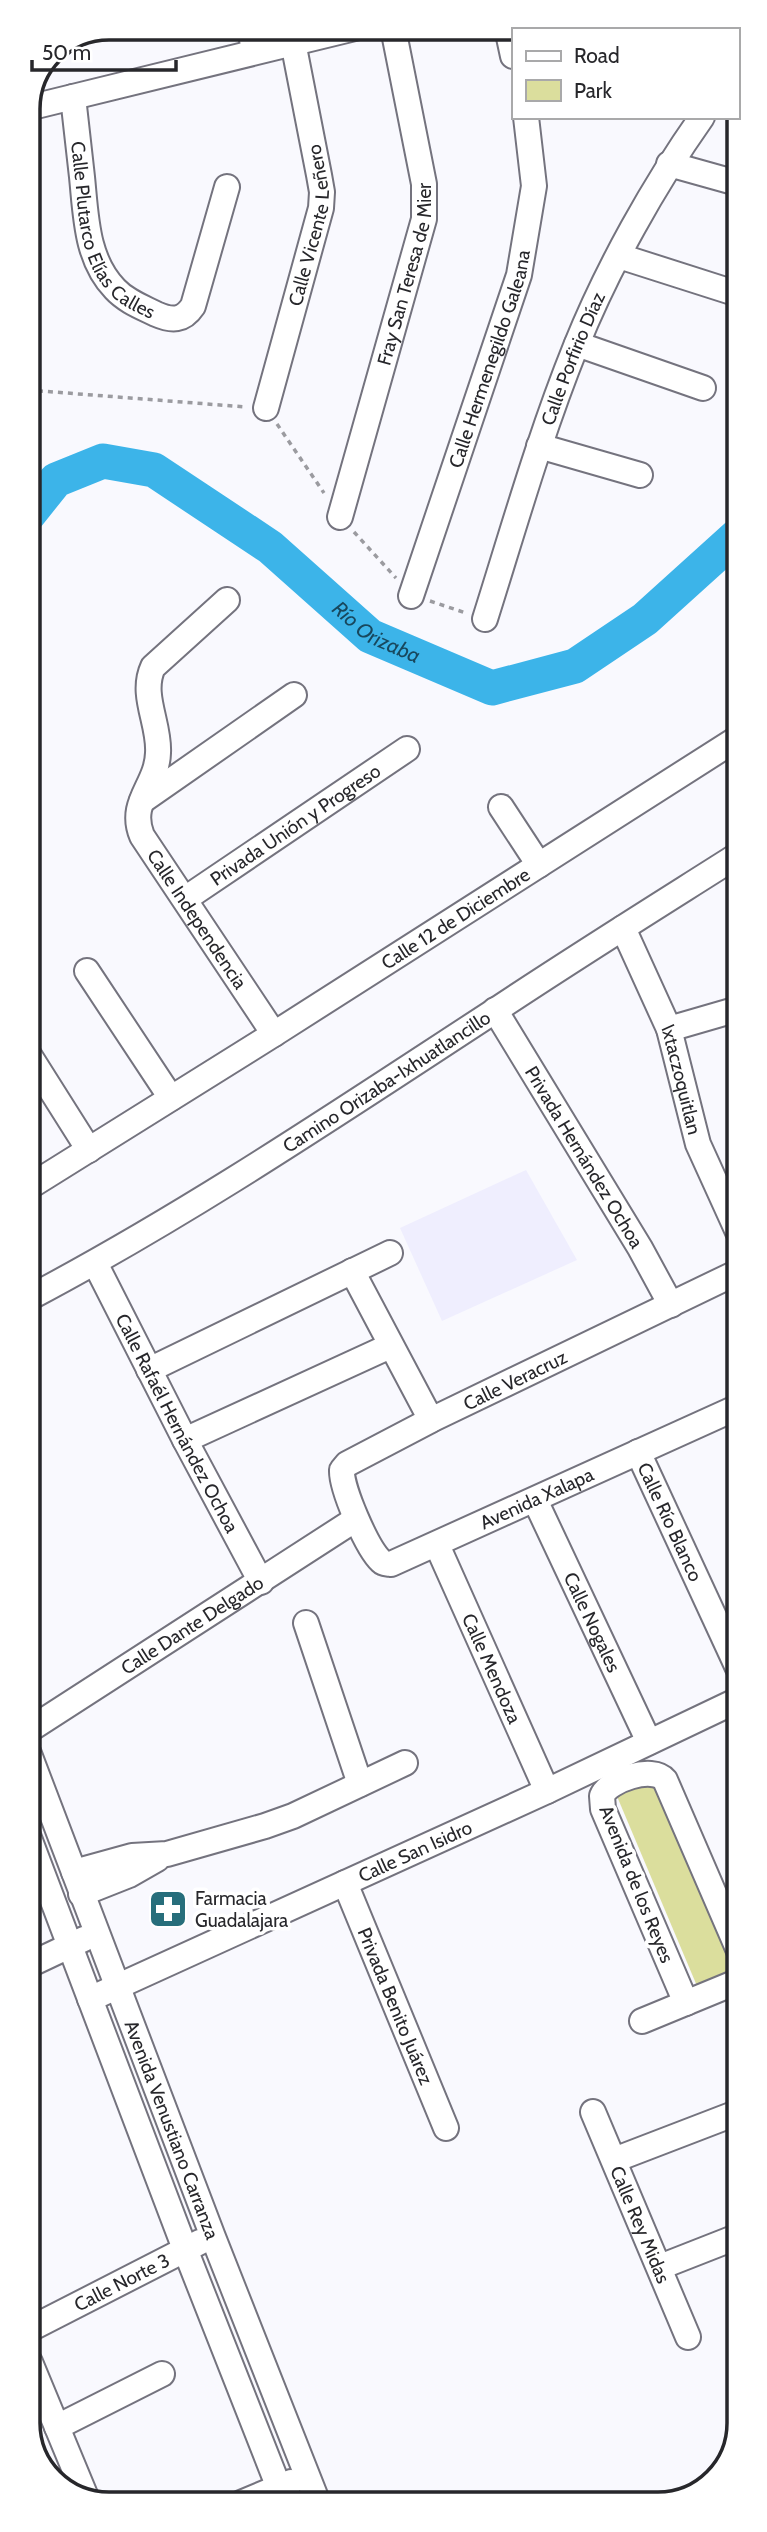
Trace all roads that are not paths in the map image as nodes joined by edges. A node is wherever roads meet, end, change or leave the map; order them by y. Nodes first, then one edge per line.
1 (252, 40) edge
2 (302, 40) edge
3 (395, 40) edge
4 (293, 42) junction
5 (73, 97) junction
6 (41, 105) edge
7 (526, 119) edge
8 (701, 119) edge
9 (669, 164) junction
10 (727, 180) edge
11 (227, 187) dead end
12 (619, 256) junction
13 (727, 291) edge
14 (577, 344) junction
15 (703, 388) dead end
16 (266, 408) road end
17 (539, 446) junction
18 (640, 475) dead end
19 (340, 517) road end
20 (411, 596) road end
21 (227, 600) dead end
22 (485, 619) road end
23 (293, 695) dead end
24 (727, 745) edge
25 (407, 749) dead end
26 (141, 801) junction
27 (501, 807) dead end
28 (727, 862) edge
29 (539, 865) junction
30 (185, 899) junction
31 (623, 928) junction
32 (87, 971) dead end
33 (495, 1010) junction
34 (727, 1012) edge
35 (669, 1029) junction
36 (274, 1034) junction
37 (40, 1072) edge
38 (171, 1098) junction
39 (89, 1150) junction
40 (40, 1180) edge
41 (727, 1208) edge
42 (390, 1253) dead end
43 (95, 1263) junction
44 (352, 1271) junction
45 (727, 1277) edge
46 (40, 1292) edge
47 (671, 1305) junction
48 (390, 1346) junction
49 (149, 1370) junction
50 (727, 1412) edge
51 (431, 1420) junction
52 (185, 1440) junction
53 (638, 1452) junction
54 (535, 1500) junction
55 (356, 1519) junction
56 (437, 1545) junction
57 (261, 1582) junction
58 (306, 1623) dead end
59 (727, 1644) edge
60 (727, 1705) edge
61 (40, 1723) edge
62 (649, 1742) junction
63 (405, 1763) dead end
64 (40, 1783) edge
65 (360, 1784) junction
66 (547, 1791) junction
67 (40, 1866) edge
68 (345, 1882) junction
69 (78, 1883) junction
70 (727, 1923) edge
71 (98, 1933) junction
72 (70, 1944) junction
73 (40, 1959) edge
74 (118, 1986) junction
75 (727, 1986) edge
76 (90, 1999) junction
77 (686, 2003) junction
78 (642, 2021) dead end
79 (593, 2112) dead end
80 (727, 2117) edge
81 (446, 2127) dead end
82 (614, 2160) junction
83 (213, 2237) junction
84 (727, 2241) edge
85 (185, 2249) junction
86 (660, 2267) junction
87 (40, 2324) edge
88 (688, 2337) dead end
89 (162, 2374) dead end
90 (40, 2386) edge
91 (57, 2427) junction
92 (307, 2474) junction
93 (82, 2486) edge
94 (280, 2492) edge
95 (285, 2492) edge
96 (314, 2492) edge

1 - 4 street
1 - 5 street
2 - 4 street
3 - 19 street, Fray San Teresa de Mier
4 - 16 street, Calle Vicente Leñero
5 - 6 street
5 - 11 street, Calle Plutarco Elías Calles
7 - 20 street, Calle Hermenegildo Galeana
8 - 9 street, Calle Porfirio Díaz
9 - 10 street
9 - 12 street, Calle Porfirio Díaz
12 - 13 street
12 - 14 street, Calle Porfirio Díaz
14 - 15 street
14 - 17 street, Calle Porfirio Díaz
17 - 18 street
17 - 22 street, Calle Porfirio Díaz
21 - 26 street
23 - 26 street
24 - 29 street, Calle 12 de Diciembre
25 - 30 street, Privada Unión y Progreso
26 - 30 street, Calle Independencia
27 - 29 street
28 - 31 street, Camino Orizaba-Ixhuatlancillo
29 - 36 street, Calle 12 de Diciembre
30 - 36 street, Calle Independencia
31 - 33 street, Camino Orizaba-Ixhuatlancillo
31 - 35 street, Ixtaczoquitlan
32 - 38 street
33 - 43 street, Camino Orizaba-Ixhuatlancillo
33 - 47 street, Privada Hernández Ochoa
34 - 35 street
35 - 41 street, Ixtaczoquitlan
36 - 38 street, Calle 12 de Diciembre
37 - 39 street
38 - 39 street, Calle 12 de Diciembre
39 - 40 street, Calle 12 de Diciembre
42 - 44 street
43 - 46 street, Camino Orizaba-Ixhuatlancillo
43 - 49 street, Calle Rafaél Hernández Ochoa
44 - 48 street
44 - 49 street
45 - 47 street, Calle Veracruz
47 - 51 street, Calle Veracruz
48 - 51 street
48 - 52 street
49 - 52 street, Calle Rafaél Hernández Ochoa
50 - 53 street, Avenida Xalapa
51 - 55 street, Calle Veracruz
52 - 57 street, Calle Rafaél Hernández Ochoa
53 - 54 street, Avenida Xalapa
53 - 59 street, Calle Río Blanco
54 - 56 street, Avenida Xalapa
54 - 62 street, Calle Nogales
55 - 56 street, Avenida Xalapa
55 - 57 street, Calle Dante Delgado
56 - 66 street, Calle Mendoza
57 - 61 street, Calle Dante Delgado
58 - 65 street
60 - 62 street, Calle San Isidro
62 - 66 street, Calle San Isidro
63 - 65 street
64 - 69 street, Avenida Venustiano Carranza
65 - 69 street
66 - 68 street, Calle San Isidro
67 - 72 street, Avenida Venustiano Carranza
68 - 74 street, Calle San Isidro
68 - 81 street, Privada Benito Juárez
69 - 71 street, Avenida Venustiano Carranza
70 - 77 street, Avenida de los Reyes
71 - 72 street
71 - 74 street, Avenida Venustiano Carranza
72 - 73 street
72 - 76 street, Avenida Venustiano Carranza
74 - 76 street, Calle San Isidro
74 - 83 street, Avenida Venustiano Carranza
75 - 77 street
76 - 85 street, Avenida Venustiano Carranza
77 - 78 street
79 - 82 street, Calle Rey Midas
80 - 82 street
82 - 86 street, Calle Rey Midas
83 - 85 street, Calle Norte 3
83 - 92 street, Avenida Venustiano Carranza
84 - 86 street
85 - 87 street, Calle Norte 3
85 - 94 street, Avenida Venustiano Carranza
86 - 88 street, Calle Rey Midas
89 - 91 street
90 - 91 street
91 - 93 street
92 - 95 street
92 - 96 street, Avenida Venustiano Carranza

